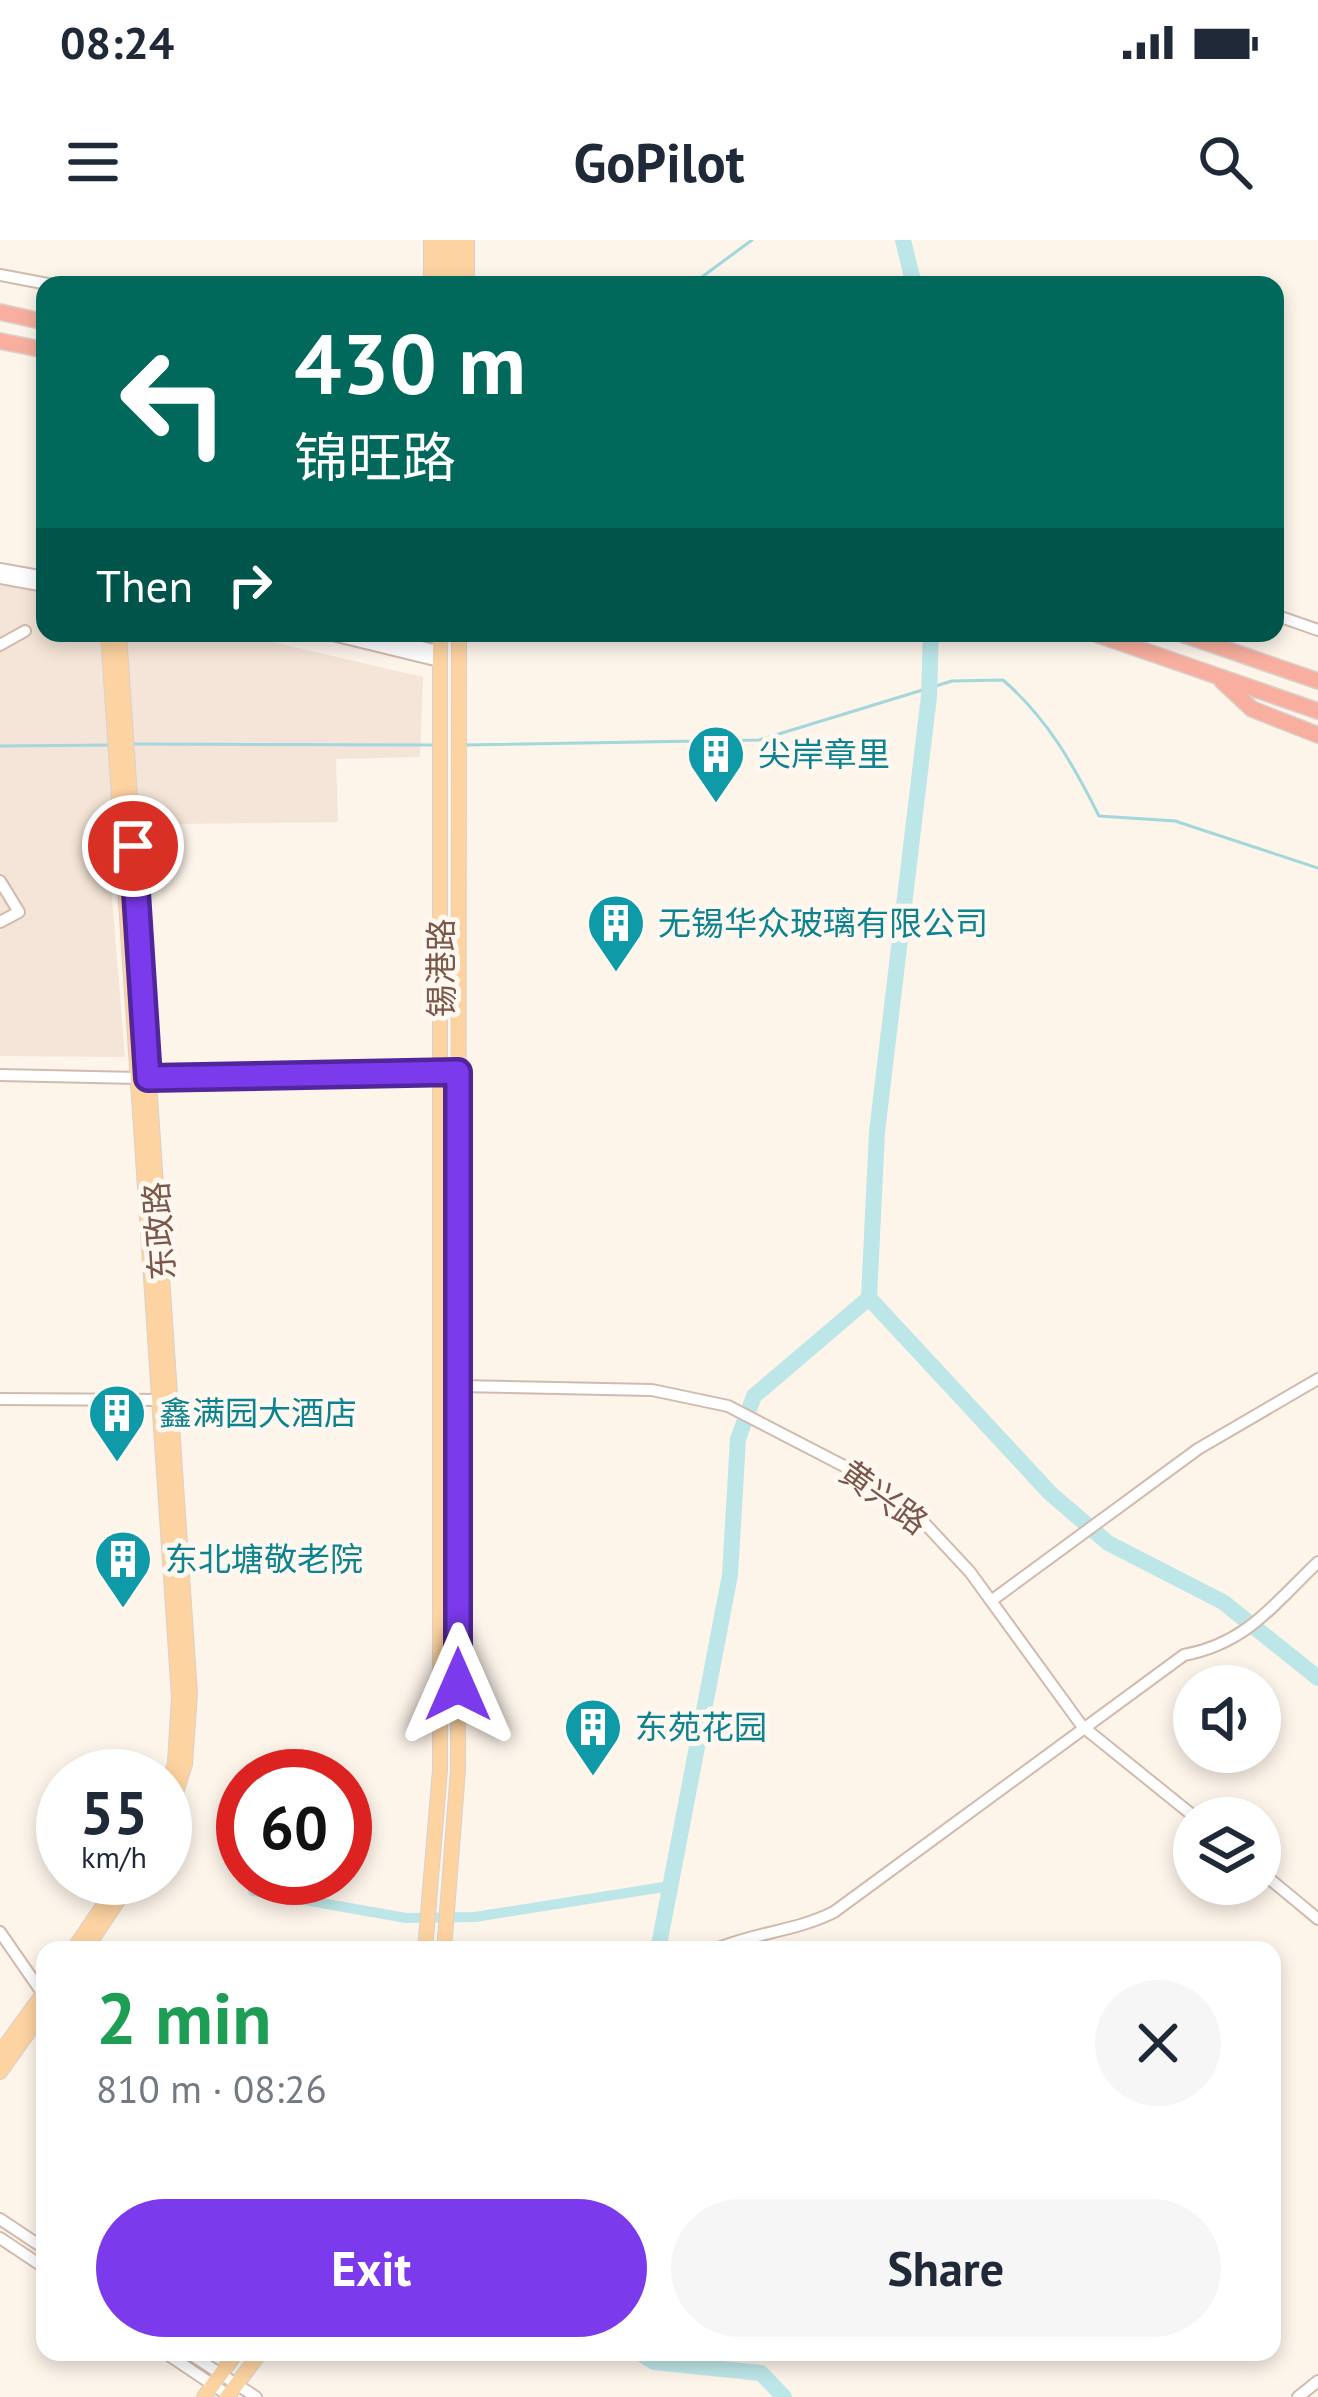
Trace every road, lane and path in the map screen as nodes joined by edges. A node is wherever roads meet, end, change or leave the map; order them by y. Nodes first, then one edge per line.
1 (431, 240) edge
2 (444, 240) edge
3 (454, 240) edge
4 (466, 240) edge
5 (0, 274) edge
6 (431, 276) edge
7 (444, 276) edge
8 (455, 276) edge
9 (467, 276) edge
10 (36, 281) edge
11 (0, 313) edge
12 (36, 320) edge
13 (0, 340) edge
14 (36, 348) edge
15 (0, 573) edge
16 (36, 579) edge
17 (1284, 618) edge
18 (1318, 630) edge
19 (25, 631) dead end
20 (109, 642) edge
21 (118, 642) edge
22 (369, 642) edge
23 (392, 642) edge
24 (440, 642) edge
25 (459, 642) edge
26 (1120, 642) edge
27 (1205, 642) edge
28 (0, 645) edge
29 (439, 656) junction
30 (1318, 672) edge
31 (1294, 673) junction
32 (1216, 674) junction
33 (1318, 681) edge
34 (1318, 711) edge
35 (1318, 735) edge
36 (121, 745) junction
37 (0, 881) edge
38 (0, 922) edge
39 (441, 1072) junction
40 (458, 1072) junction
41 (0, 1075) edge
42 (143, 1078) junction
43 (1318, 1378) edge
44 (458, 1386) junction
45 (0, 1399) edge
46 (164, 1400) junction
47 (1318, 1562) edge
48 (991, 1601) junction
49 (1082, 1726) junction
50 (176, 1749) edge
51 (186, 1749) edge
52 (1173, 1799) edge
53 (1281, 1888) edge
54 (104, 1905) edge
55 (116, 1905) edge
56 (1318, 1919) edge
57 (0, 1932) edge
58 (79, 1941) edge
59 (91, 1941) edge
60 (426, 1941) edge
61 (445, 1941) edge
62 (738, 1941) edge
63 (36, 1986) edge
64 (36, 2008) edge
65 (36, 2011) edge
66 (0, 2054) edge
67 (0, 2072) edge
68 (0, 2219) edge
69 (0, 2238) edge
70 (36, 2243) edge
71 (36, 2262) edge
72 (177, 2361) edge
73 (194, 2361) edge
74 (230, 2361) edge
75 (254, 2361) edge
76 (1318, 2381) edge
77 (212, 2386) edge
78 (231, 2393) edge
79 (256, 2397) edge
80 (1298, 2397) edge

1 - 6 main road
2 - 7 main road
3 - 8 main road
4 - 9 main road
5 - 10 street
11 - 12 highway
13 - 14 highway
15 - 16 street
17 - 18 street
19 - 28 street
20 - 36 main road, 东政路
21 - 36 main road, 东政路
22 - 29 street
23 - 29 street
24 - 29 main road, 锡港路
25 - 40 main road, 锡港路
26 - 32 highway
27 - 31 highway
29 - 39 main road, 锡港路
30 - 31 highway
31 - 33 highway
32 - 34 highway
32 - 35 highway
36 - 42 main road, 东政路
37 - 38 street
39 - 40 street
39 - 42 street
39 - 60 main road, 锡港路
40 - 44 main road, 锡港路
41 - 42 street
42 - 46 main road, 东政路
43 - 48 street
44 - 48 street, 黄兴路
44 - 61 main road, 锡港路
45 - 46 street
46 - 50 main road, 东政路
46 - 51 main road, 东政路
47 - 49 street
48 - 49 street, 黄兴路
49 - 52 street, 黄兴路
49 - 62 street
53 - 56 street
54 - 58 main road
55 - 59 main road
57 - 63 street
64 - 66 main road
65 - 67 main road
68 - 70 street
69 - 71 street
72 - 77 street
73 - 77 street
74 - 77 main road
75 - 78 main road
76 - 80 street
77 - 78 street
78 - 79 street

